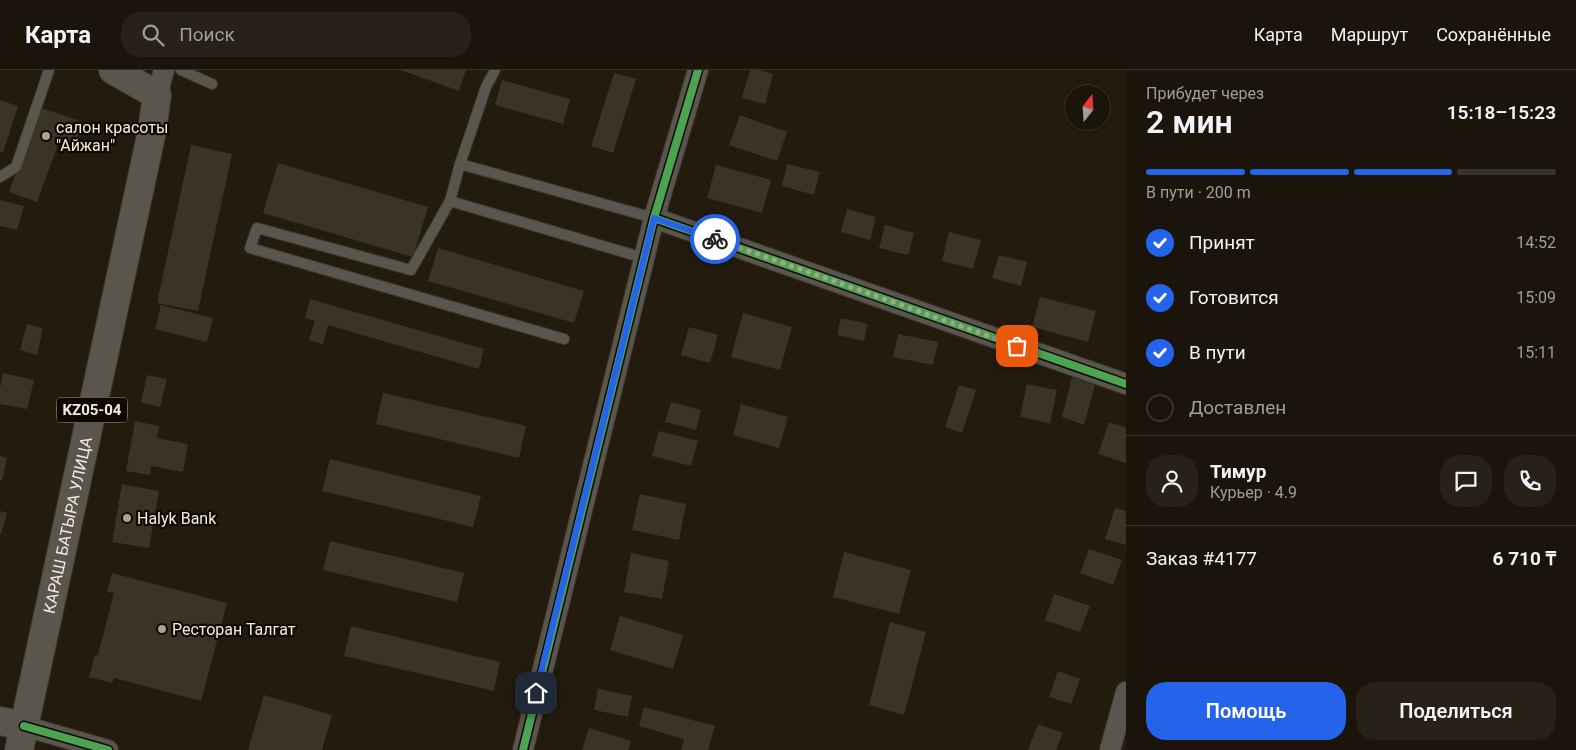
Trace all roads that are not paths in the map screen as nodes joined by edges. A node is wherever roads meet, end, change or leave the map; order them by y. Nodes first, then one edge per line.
1 (49, 70) edge
2 (113, 70) edge
3 (181, 70) edge
4 (495, 70) edge
5 (698, 70) edge
6 (161, 82) edge
7 (212, 84) dead end
8 (460, 164) junction
9 (0, 177) edge
10 (450, 201) junction
11 (654, 218) junction
12 (644, 258) junction
13 (564, 339) dead end
14 (1126, 384) edge
15 (1126, 692) edge
16 (14, 732) edge
17 (108, 750) edge
18 (522, 750) edge
19 (1110, 750) edge

1 - 9 lane
2 - 6 main road, КАРАШ БАТЫРА УЛИЦА / KZ05-04
3 - 7 lane
4 - 8 lane
5 - 11 street
6 - 16 main road, КАРАШ БАТЫРА УЛИЦА / KZ05-04
8 - 10 lane
8 - 11 lane
10 - 12 lane
10 - 13 lane
11 - 12 street
11 - 14 street
12 - 18 street
15 - 19 street
16 - 17 street

